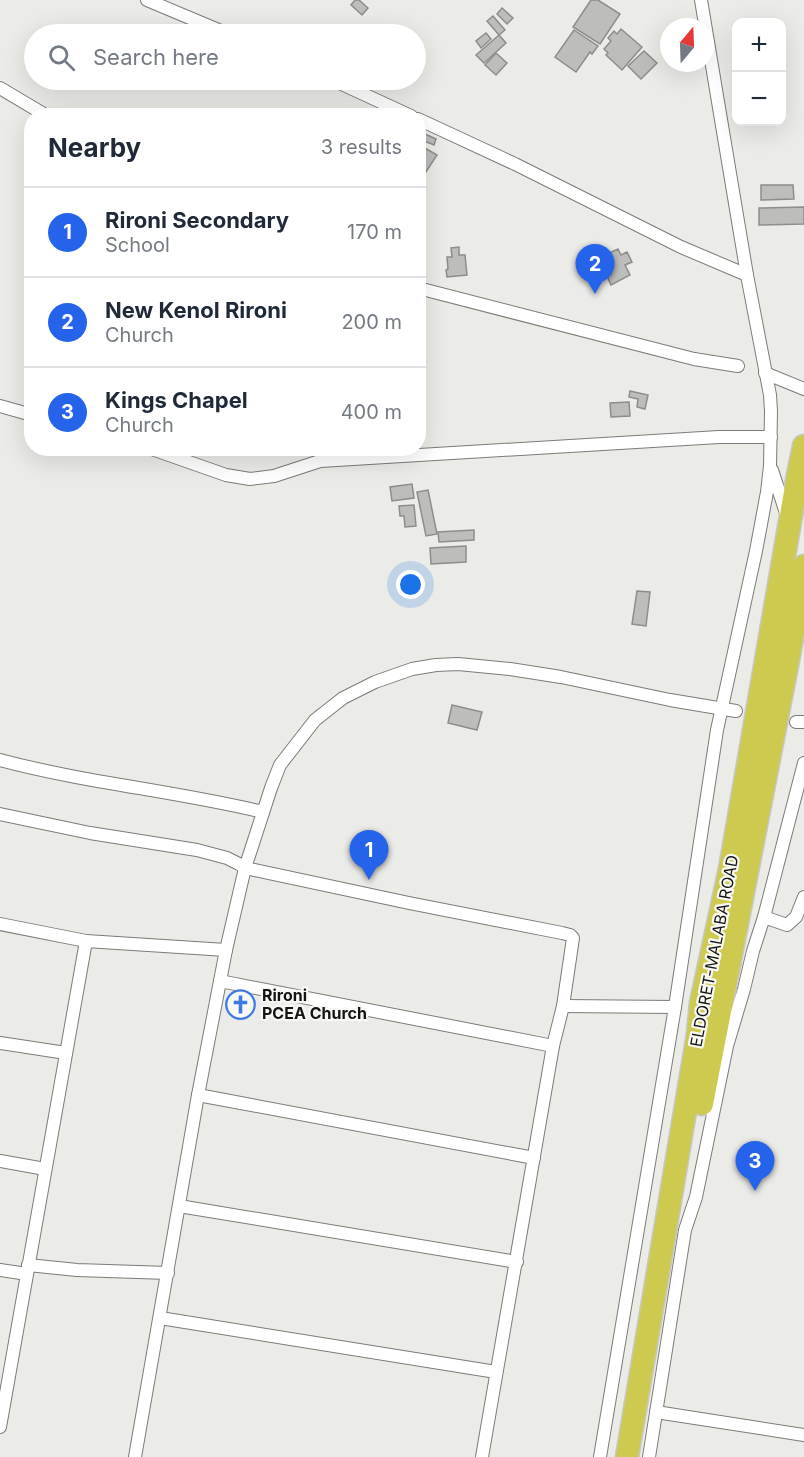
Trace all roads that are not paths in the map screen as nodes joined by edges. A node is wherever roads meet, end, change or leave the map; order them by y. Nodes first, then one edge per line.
1 (147, 0) edge
2 (701, 0) edge
3 (204, 24) edge
4 (0, 88) edge
5 (355, 90) edge
6 (34, 108) edge
7 (394, 108) edge
8 (426, 123) edge
9 (747, 275) junction
10 (426, 290) edge
11 (738, 366) dead end
12 (765, 373) junction
13 (804, 389) edge
14 (0, 406) edge
15 (24, 413) edge
16 (771, 437) junction
17 (804, 446) edge
18 (426, 455) edge
19 (172, 456) edge
20 (403, 456) edge
21 (770, 466) junction
22 (790, 522) junction
23 (804, 567) edge
24 (721, 709) junction
25 (736, 711) dead end
26 (0, 760) edge
27 (804, 763) edge
28 (263, 812) junction
29 (0, 814) edge
30 (245, 868) junction
31 (804, 897) edge
32 (764, 917) junction
33 (0, 924) edge
34 (86, 941) junction
35 (226, 950) junction
36 (220, 981) junction
37 (563, 1005) junction
38 (675, 1007) junction
39 (0, 1043) edge
40 (554, 1046) junction
41 (66, 1053) junction
42 (198, 1095) junction
43 (534, 1158) junction
44 (0, 1161) edge
45 (45, 1169) junction
46 (179, 1206) junction
47 (517, 1262) junction
48 (0, 1270) edge
49 (28, 1270) junction
50 (168, 1273) junction
51 (160, 1318) junction
52 (496, 1372) junction
53 (3, 1387) edge
54 (656, 1412) junction
55 (0, 1427) edge
56 (804, 1435) edge
57 (135, 1457) edge
58 (482, 1457) edge
59 (600, 1457) edge
60 (627, 1457) edge
61 (639, 1457) edge
62 (649, 1457) edge

1 - 3 street
2 - 9 street
4 - 6 street
5 - 7 street
8 - 9 street
9 - 12 street
10 - 11 street
12 - 13 street
12 - 16 street
14 - 15 street
16 - 18 street
16 - 21 street
17 - 22 highway, ELDORET-MALABA ROAD
19 - 20 street
21 - 22 street
21 - 24 street
22 - 60 highway, ELDORET-MALABA ROAD
23 - 61 highway, ELDORET-MALABA ROAD
24 - 25 street
24 - 28 street
24 - 38 street
26 - 28 street
27 - 32 street, ELDORET-MALABA ROAD
28 - 30 street
29 - 30 street
30 - 35 street
30 - 37 street
31 - 32 street
32 - 54 street, ELDORET-MALABA ROAD
33 - 34 street
34 - 35 street
34 - 41 street
35 - 36 street
36 - 40 street
36 - 42 street
37 - 38 street
37 - 40 street
38 - 59 street
39 - 41 street
40 - 43 street
41 - 45 street
42 - 43 street
42 - 46 street
43 - 47 street
44 - 45 street
45 - 49 street
46 - 47 street
46 - 50 street
47 - 52 street
48 - 49 street
49 - 50 street
49 - 53 street
50 - 51 street
51 - 52 street
51 - 57 street
52 - 58 street
53 - 55 street
54 - 56 street
54 - 62 street, ELDORET-MALABA ROAD

